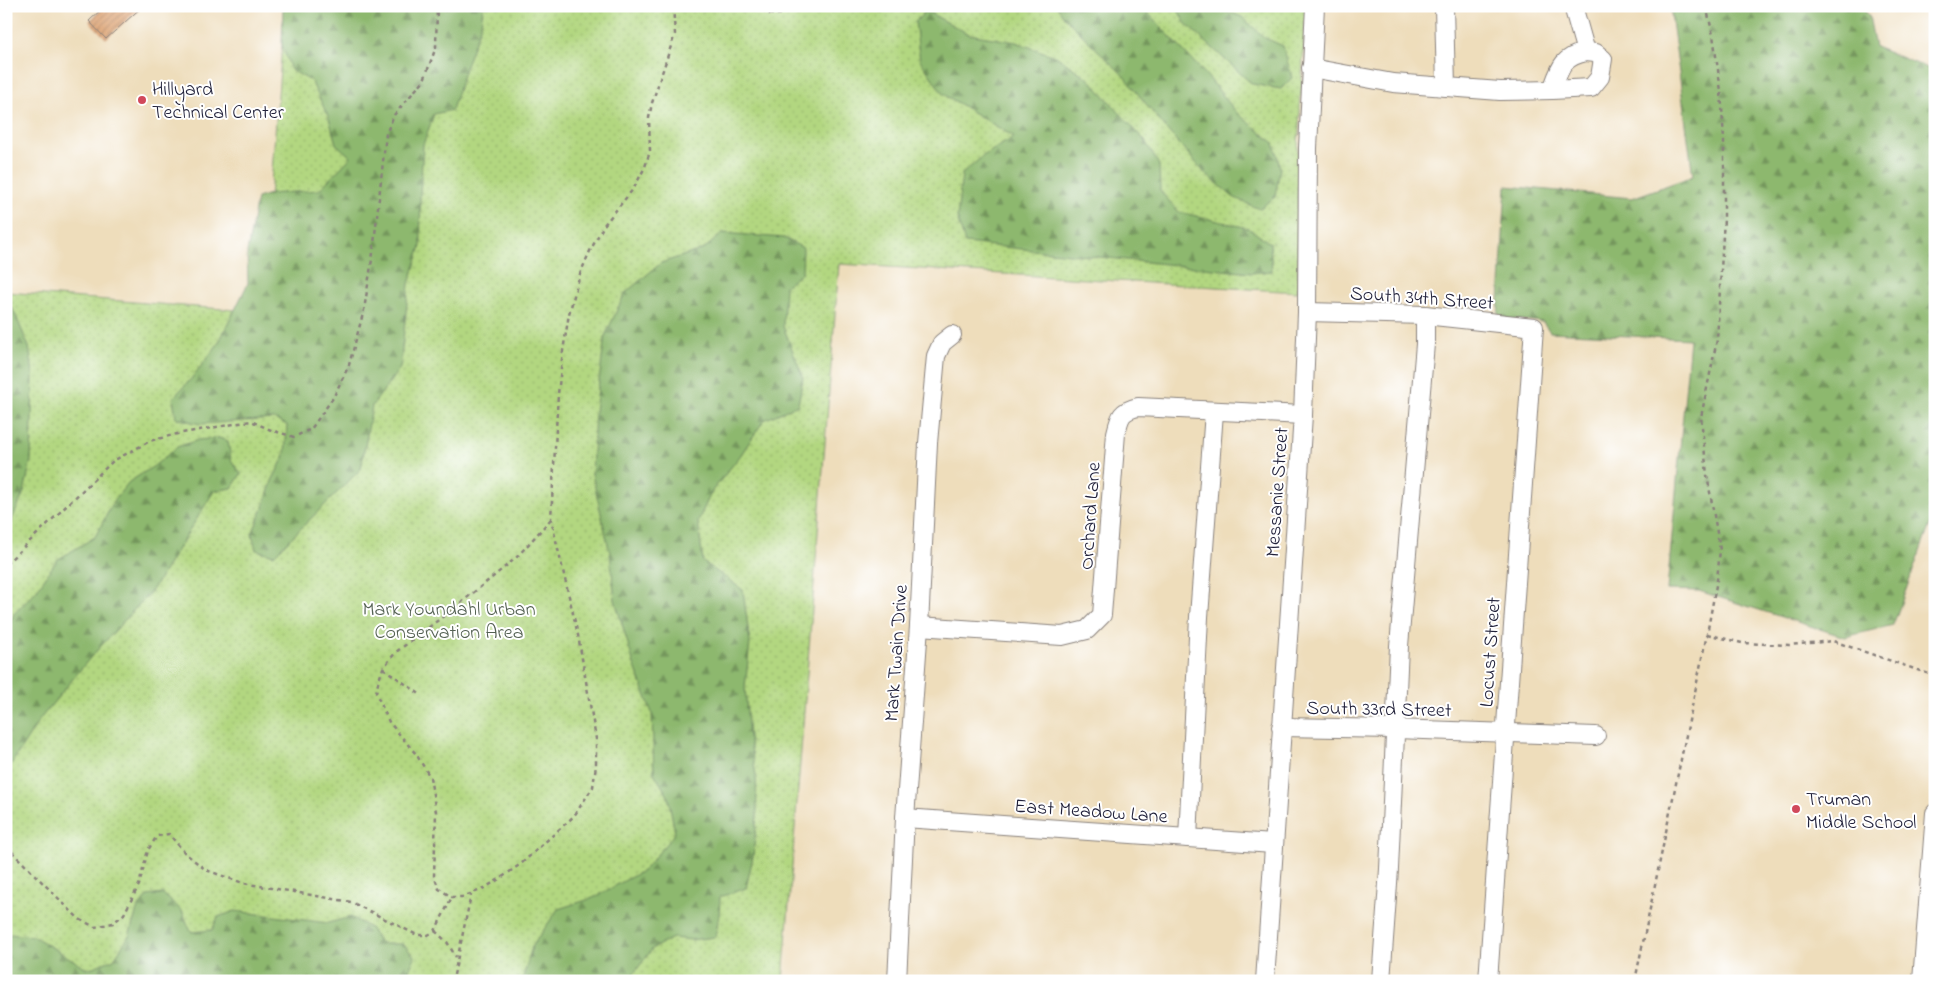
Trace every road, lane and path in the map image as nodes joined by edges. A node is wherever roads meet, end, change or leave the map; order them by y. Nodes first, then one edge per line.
1 (437, 6) edge
2 (673, 6) edge
3 (755, 6) edge
4 (789, 6) edge
5 (1315, 6) edge
6 (1444, 6) edge
7 (1573, 6) edge
8 (1706, 6) edge
9 (1586, 52) junction
10 (1311, 68) junction
11 (1446, 87) junction
12 (1552, 90) junction
13 (1307, 312) junction
14 (1425, 315) junction
15 (1534, 327) joint
16 (952, 335) dead end
17 (1214, 412) junction
18 (1303, 415) junction
19 (550, 519) junction
20 (6, 564) edge
21 (919, 626) junction
22 (1707, 634) junction
23 (383, 668) junction
24 (1935, 676) edge
25 (421, 695) dead end
26 (1281, 727) junction
27 (1394, 729) junction
28 (1505, 733) junction
29 (1596, 736) dead end
30 (1935, 813) edge
31 (905, 818) junction
32 (1188, 838) junction
33 (1274, 844) junction
34 (6, 846) edge
35 (471, 895) junction
36 (452, 897) junction
37 (435, 931) junction
38 (457, 958) junction
39 (454, 975) dead end
40 (897, 981) edge
41 (1265, 981) edge
42 (1381, 981) edge
43 (1488, 981) edge
44 (1635, 981) edge
45 (1922, 981) edge

1 - 20 path
2 - 19 path
3 - 4 path
5 - 10 street, Messanie Street
6 - 11 street
7 - 9 street
8 - 22 path
9 - 12 street
9 - 12 street
10 - 11 street
10 - 13 street, Messanie Street
11 - 12 street
13 - 14 street, South 34th Street
13 - 18 street, Messanie Street
14 - 15 street, South 34th Street
14 - 27 street
15 - 28 street, Locust Street
16 - 21 street, Mark Twain Drive
17 - 18 street, Orchard Lane
17 - 21 street, Orchard Lane
17 - 32 street
18 - 26 street, Messanie Street
19 - 23 path
19 - 35 path
21 - 31 street, Mark Twain Drive
22 - 24 path
22 - 44 path
23 - 25 path
23 - 36 path
26 - 27 street, South 33rd Street
26 - 33 street, Messanie Street
27 - 28 street, South 33rd Street
27 - 42 street
28 - 29 street, South 33rd Street
28 - 43 street, Locust Street
30 - 45 street
31 - 32 street, East Meadow Lane
31 - 40 street, Mark Twain Drive
32 - 33 street, East Meadow Lane
33 - 41 street, Messanie Street
34 - 37 path
35 - 36 path
35 - 38 path
36 - 37 path
37 - 38 path
38 - 39 path

